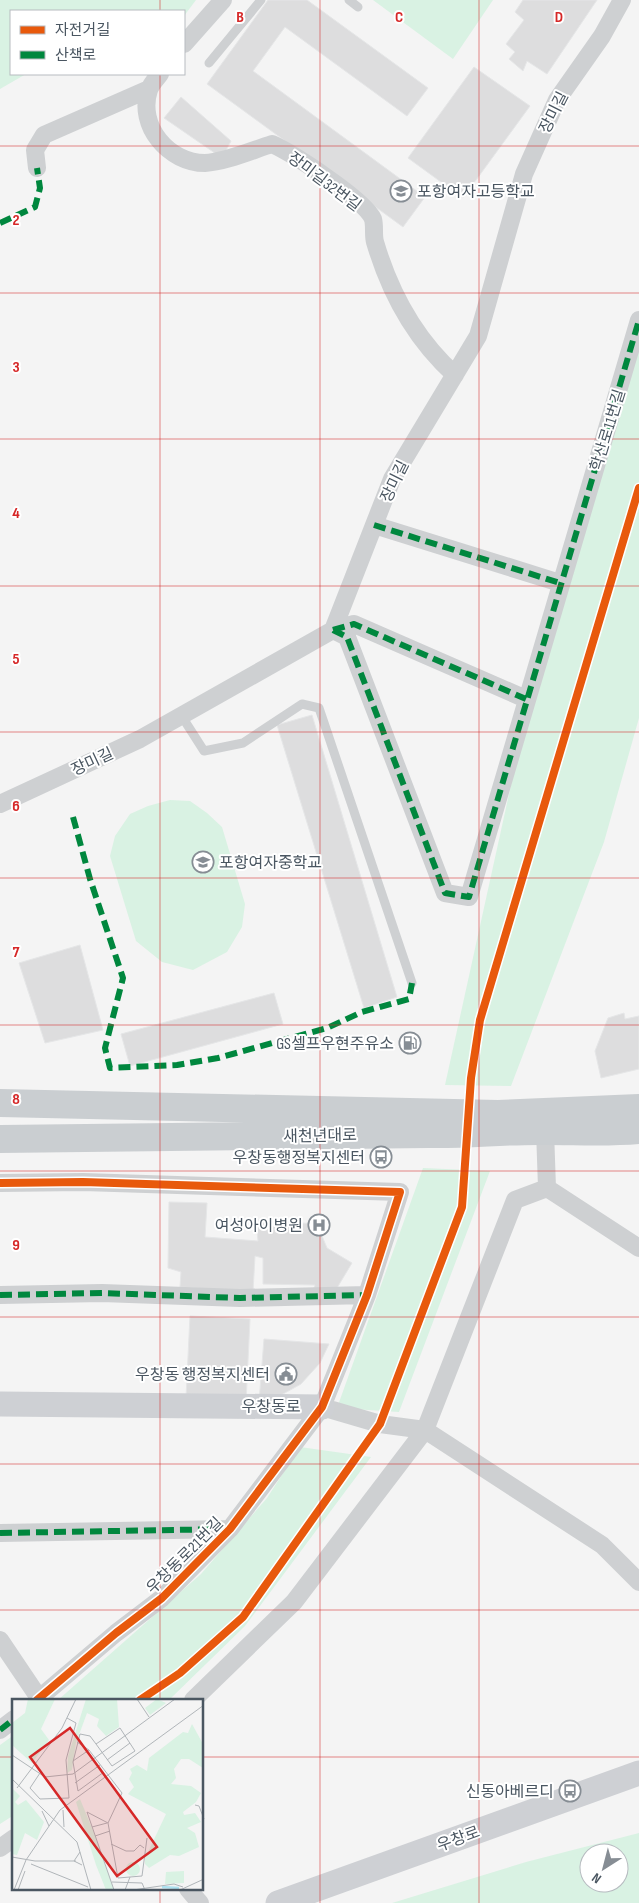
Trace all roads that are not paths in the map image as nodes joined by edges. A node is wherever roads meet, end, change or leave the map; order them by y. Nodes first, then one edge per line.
1 (223, 0) edge
2 (261, 0) edge
3 (348, 0) edge
4 (622, 0) edge
5 (358, 8) dead end
6 (185, 43) edge
7 (209, 63) dead end
8 (159, 75) edge
9 (149, 90) junction
10 (37, 168) dead end
11 (639, 320) edge
12 (455, 375) junction
13 (374, 525) junction
14 (560, 583) junction
15 (333, 630) junction
16 (526, 699) junction
17 (181, 715) junction
18 (0, 804) edge
19 (412, 983) dead end
20 (0, 1103) edge
21 (639, 1108) edge
22 (545, 1130) junction
23 (639, 1130) edge
24 (0, 1139) edge
25 (0, 1183) edge
26 (547, 1188) junction
27 (639, 1248) edge
28 (0, 1295) edge
29 (367, 1295) junction
30 (0, 1404) edge
31 (322, 1406) junction
32 (425, 1430) junction
33 (230, 1529) junction
34 (0, 1534) edge
35 (639, 1582) edge
36 (0, 1640) edge
37 (38, 1699) edge
38 (194, 1699) edge
39 (12, 1721) edge
40 (0, 1730) edge
41 (639, 1773) edge
42 (12, 1839) edge
43 (0, 1848) edge
44 (189, 1890) edge
45 (200, 1903) edge
46 (278, 1903) edge

1 - 6 street
2 - 7 lane
3 - 5 lane
4 - 12 street, 장미길
8 - 9 street
9 - 10 street
9 - 12 street, 장미길32번길
11 - 14 street, 학산로11번길
12 - 13 street, 장미길
13 - 14 street
13 - 15 street, 장미길
14 - 16 street, 학산로11번길
15 - 16 street
15 - 16 street, 학산로11번길
15 - 17 street, 장미길
17 - 18 street, 장미길
17 - 19 lane
20 - 21 main road, 새천년대로
22 - 23 main road, 새천년대로
22 - 24 main road, 새천년대로
22 - 26 street
25 - 29 street, 우창동로21번길
26 - 27 street
26 - 32 street
28 - 29 street
29 - 31 street, 우창동로21번길
30 - 31 main road, 우창동로
31 - 32 street, 우창동로
31 - 33 street, 우창동로21번길
32 - 35 street, 우창동로
32 - 38 street
33 - 34 street
33 - 37 street, 우창동로21번길
36 - 37 street
39 - 40 street
41 - 46 main road, 우창로
42 - 43 street
44 - 45 street

